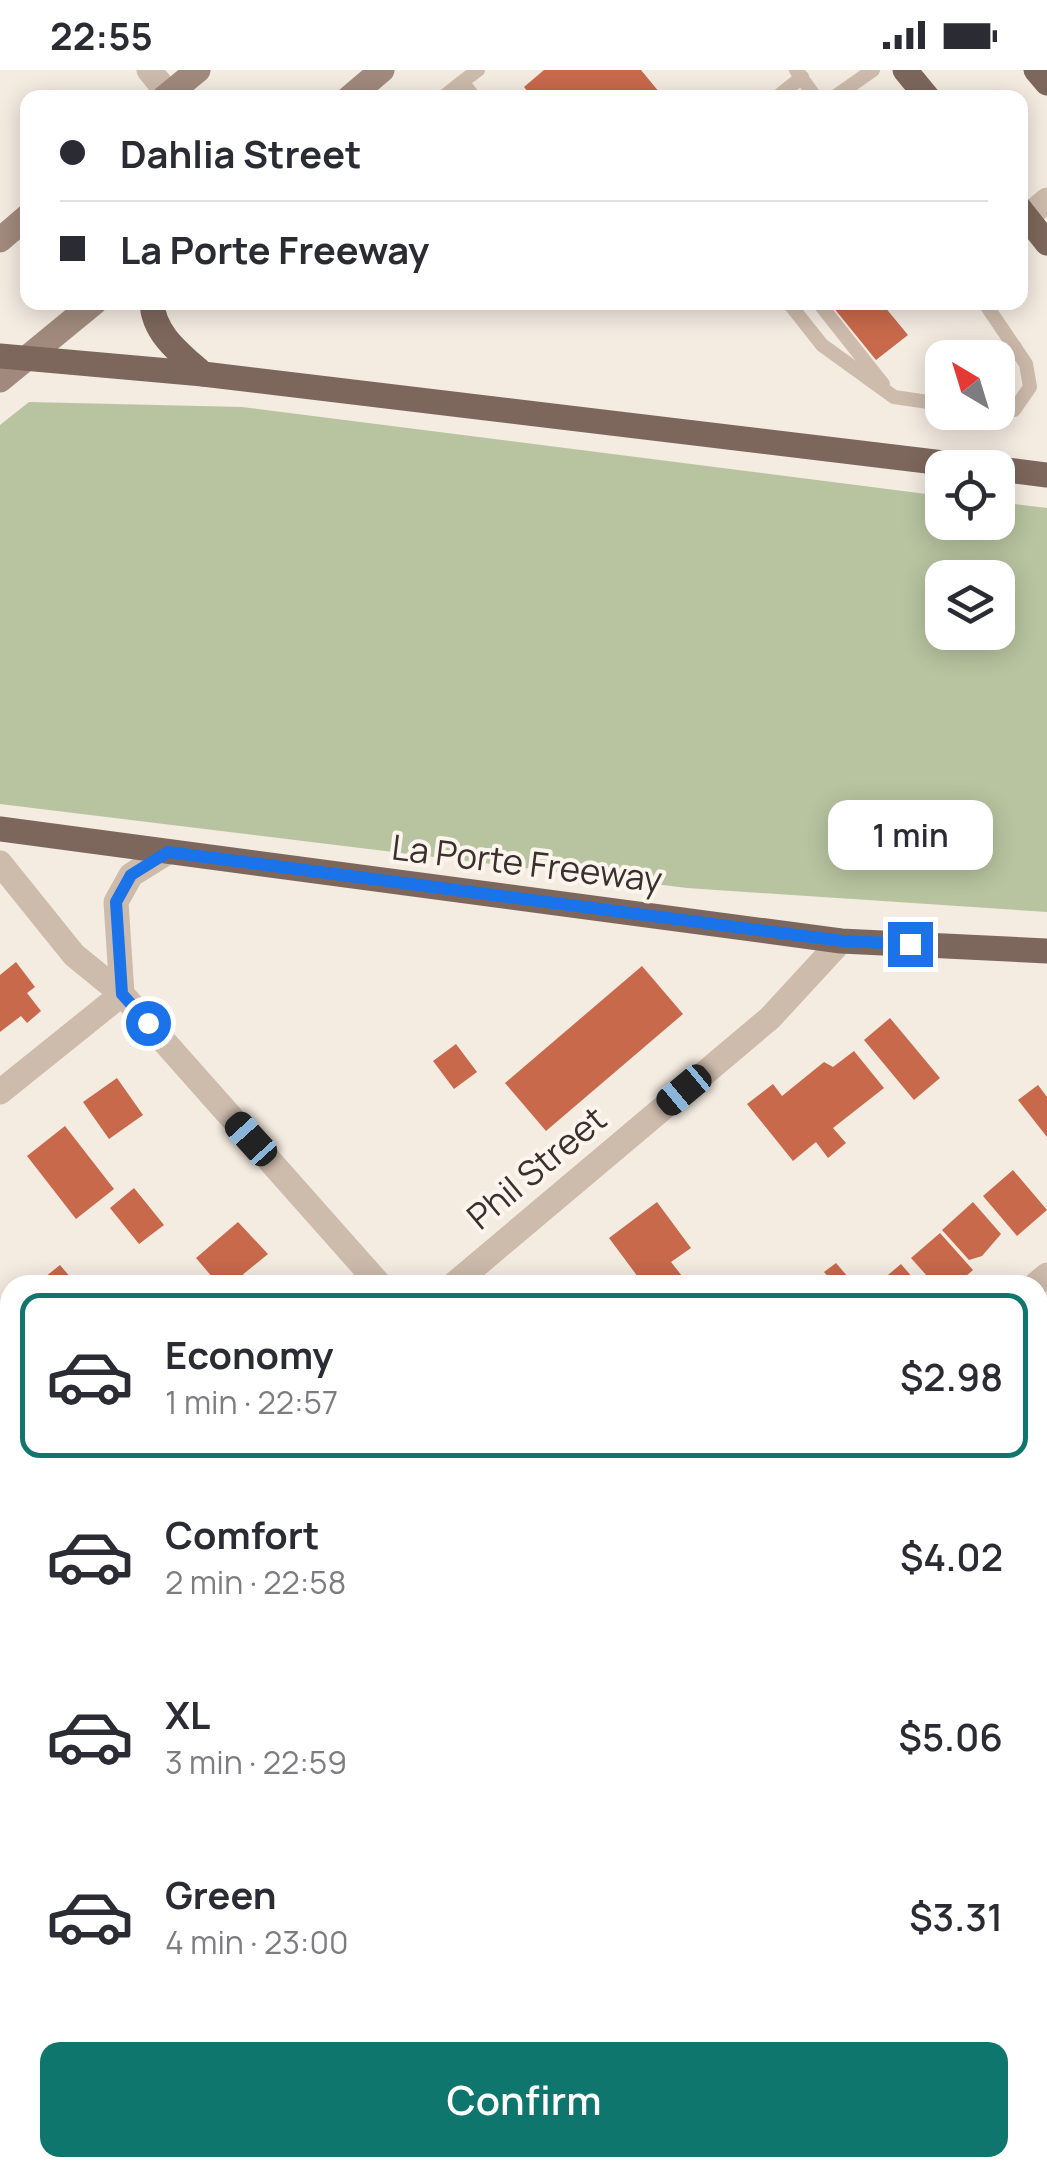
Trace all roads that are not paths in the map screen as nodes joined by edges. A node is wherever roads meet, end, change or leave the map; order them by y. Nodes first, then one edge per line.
1 (198, 70) edge
2 (382, 70) edge
3 (478, 70) edge
4 (873, 70) edge
5 (905, 70) edge
6 (1036, 70) edge
7 (462, 82) junction
8 (1047, 82) edge
9 (175, 90) edge
10 (358, 90) edge
11 (452, 90) edge
12 (468, 90) edge
13 (844, 90) edge
14 (921, 90) edge
15 (1028, 212) edge
16 (20, 223) edge
17 (0, 240) edge
18 (1047, 242) edge
19 (85, 310) edge
20 (152, 310) edge
21 (794, 310) edge
22 (824, 310) edge
23 (989, 310) edge
24 (1009, 340) edge
25 (1015, 348) edge
26 (0, 356) edge
27 (26, 358) junction
28 (204, 374) junction
29 (0, 380) edge
30 (894, 397) junction
31 (925, 402) edge
32 (1015, 409) edge
33 (925, 461) edge
34 (1015, 471) edge
35 (1047, 475) edge
36 (0, 829) edge
37 (168, 852) junction
38 (0, 863) edge
39 (842, 941) junction
40 (1047, 951) edge
41 (122, 994) junction
42 (0, 1092) edge
43 (371, 1275) edge
44 (464, 1275) edge

1 - 9 main road
2 - 10 main road
3 - 7 lane
4 - 13 lane
5 - 14 main road
6 - 8 main road
7 - 11 lane
7 - 12 lane
15 - 18 main road
16 - 17 main road
19 - 27 main road
20 - 28 main road
21 - 30 lane
22 - 30 lane
23 - 24 lane
25 - 32 lane
26 - 27 main road
27 - 28 main road
27 - 29 main road
28 - 33 main road
30 - 31 lane
34 - 35 main road
36 - 37 main road, La Porte Freeway
37 - 39 main road, La Porte Freeway
37 - 41 street
38 - 41 street
39 - 40 main road, La Porte Freeway
39 - 44 street, Phil Street
41 - 42 street
41 - 43 street

